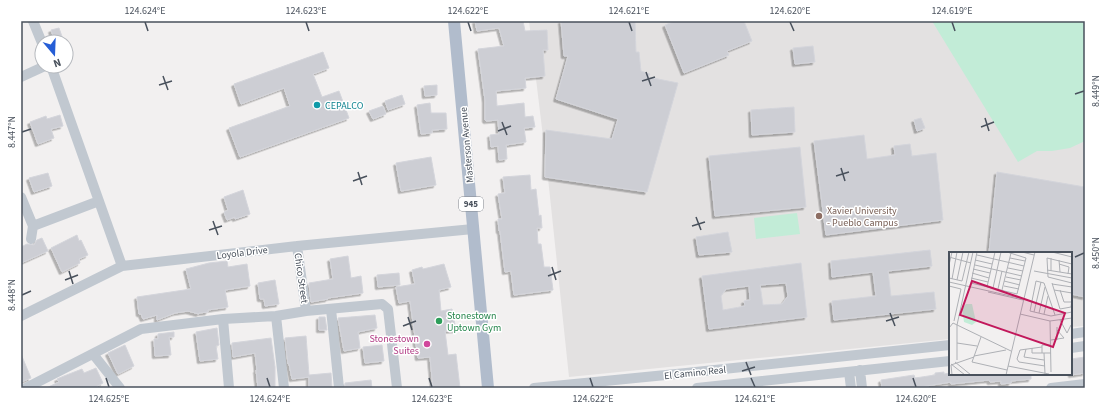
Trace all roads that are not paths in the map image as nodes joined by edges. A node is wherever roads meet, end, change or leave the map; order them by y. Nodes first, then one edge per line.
1 (33, 21) edge
2 (454, 21) edge
3 (38, 34) edge
4 (34, 71) edge
5 (54, 74) edge
6 (21, 77) edge
7 (22, 200) edge
8 (99, 201) junction
9 (33, 226) junction
10 (473, 229) junction
11 (31, 239) dead end
12 (297, 246) junction
13 (122, 266) junction
14 (331, 309) junction
15 (306, 311) junction
16 (21, 316) edge
17 (276, 316) junction
18 (223, 319) junction
19 (1085, 332) edge
20 (1072, 334) edge
21 (949, 345) edge
22 (1085, 346) edge
23 (1072, 348) edge
24 (93, 354) junction
25 (949, 361) edge
26 (855, 371) junction
27 (1085, 384) edge
28 (26, 388) edge
29 (120, 388) edge
30 (229, 388) edge
31 (284, 388) edge
32 (339, 388) edge
33 (397, 388) edge
34 (488, 388) edge
35 (534, 388) edge
36 (696, 388) edge
37 (851, 388) edge
38 (862, 388) edge
39 (1051, 388) edge

1 - 3 street
2 - 10 main road, Masterson Avenue / 945
4 - 6 street
5 - 8 street
7 - 9 street
8 - 9 street
8 - 13 street
9 - 11 street
10 - 12 street, Loyola Drive
10 - 34 main road, Masterson Avenue / 945
12 - 13 street, Loyola Drive
12 - 15 street, Chico Street
13 - 16 street, Loyola Drive
14 - 15 street
14 - 32 street
14 - 33 street
15 - 17 street
17 - 18 street
17 - 31 street
18 - 24 street
18 - 30 street
19 - 20 street
21 - 35 street, El Camino Real
22 - 23 street
24 - 28 street
24 - 29 street
25 - 26 street, El Camino Real
26 - 36 street, El Camino Real
26 - 37 street
26 - 38 street
27 - 39 street

